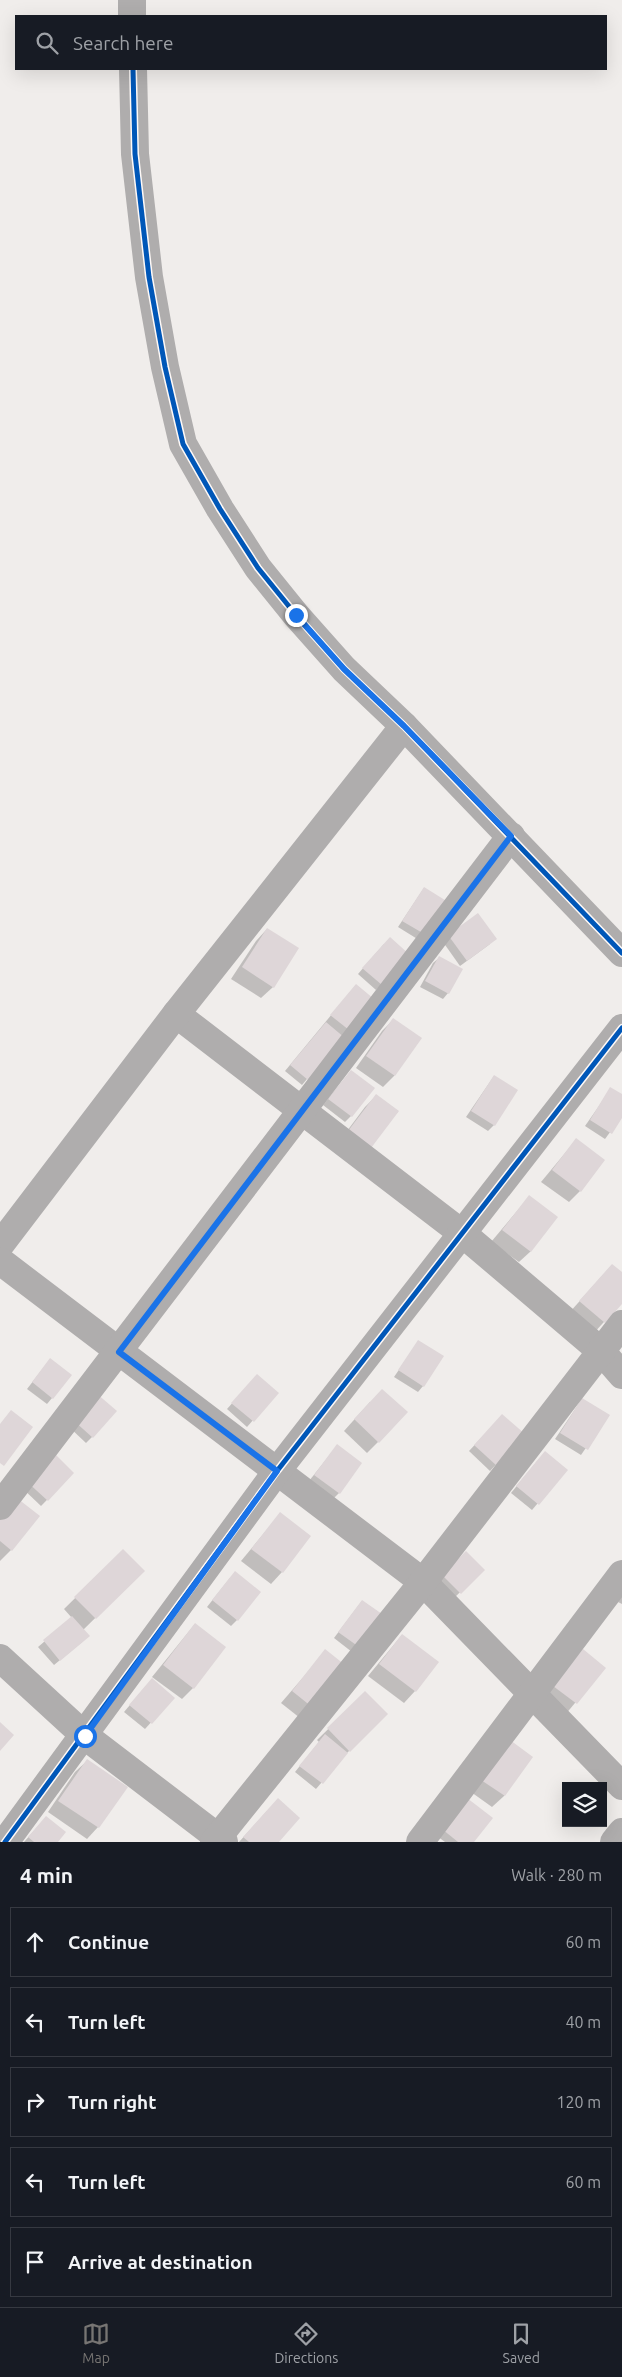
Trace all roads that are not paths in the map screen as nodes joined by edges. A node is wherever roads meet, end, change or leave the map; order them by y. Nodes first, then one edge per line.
1 (132, 0) edge
2 (132, 15) edge
3 (133, 70) edge
4 (404, 726) junction
5 (511, 836) junction
6 (622, 953) edge
7 (176, 1014) junction
8 (622, 1028) edge
9 (303, 1112) junction
10 (463, 1234) junction
11 (0, 1246) edge
12 (0, 1261) edge
13 (622, 1324) edge
14 (119, 1352) junction
15 (602, 1352) junction
16 (622, 1374) edge
17 (277, 1471) junction
18 (0, 1506) edge
19 (622, 1574) edge
20 (423, 1582) junction
21 (0, 1658) edge
22 (531, 1693) junction
23 (85, 1736) junction
24 (622, 1786) edge
25 (622, 1832) edge
26 (218, 1840) edge
27 (5, 1842) edge
28 (420, 1842) edge
29 (614, 1842) edge

1 - 2 street
3 - 4 street
4 - 5 street
4 - 7 street
5 - 6 street
5 - 9 street
7 - 9 street
7 - 11 street
8 - 10 street
9 - 10 street
9 - 14 street
10 - 15 street
10 - 17 street
12 - 14 street
13 - 15 street
14 - 17 street
14 - 18 street
15 - 16 street
15 - 20 street
17 - 20 street
17 - 23 street
19 - 22 street
20 - 22 street
20 - 26 street
21 - 23 street
22 - 24 street
22 - 28 street
23 - 26 street
23 - 27 street
25 - 29 street

